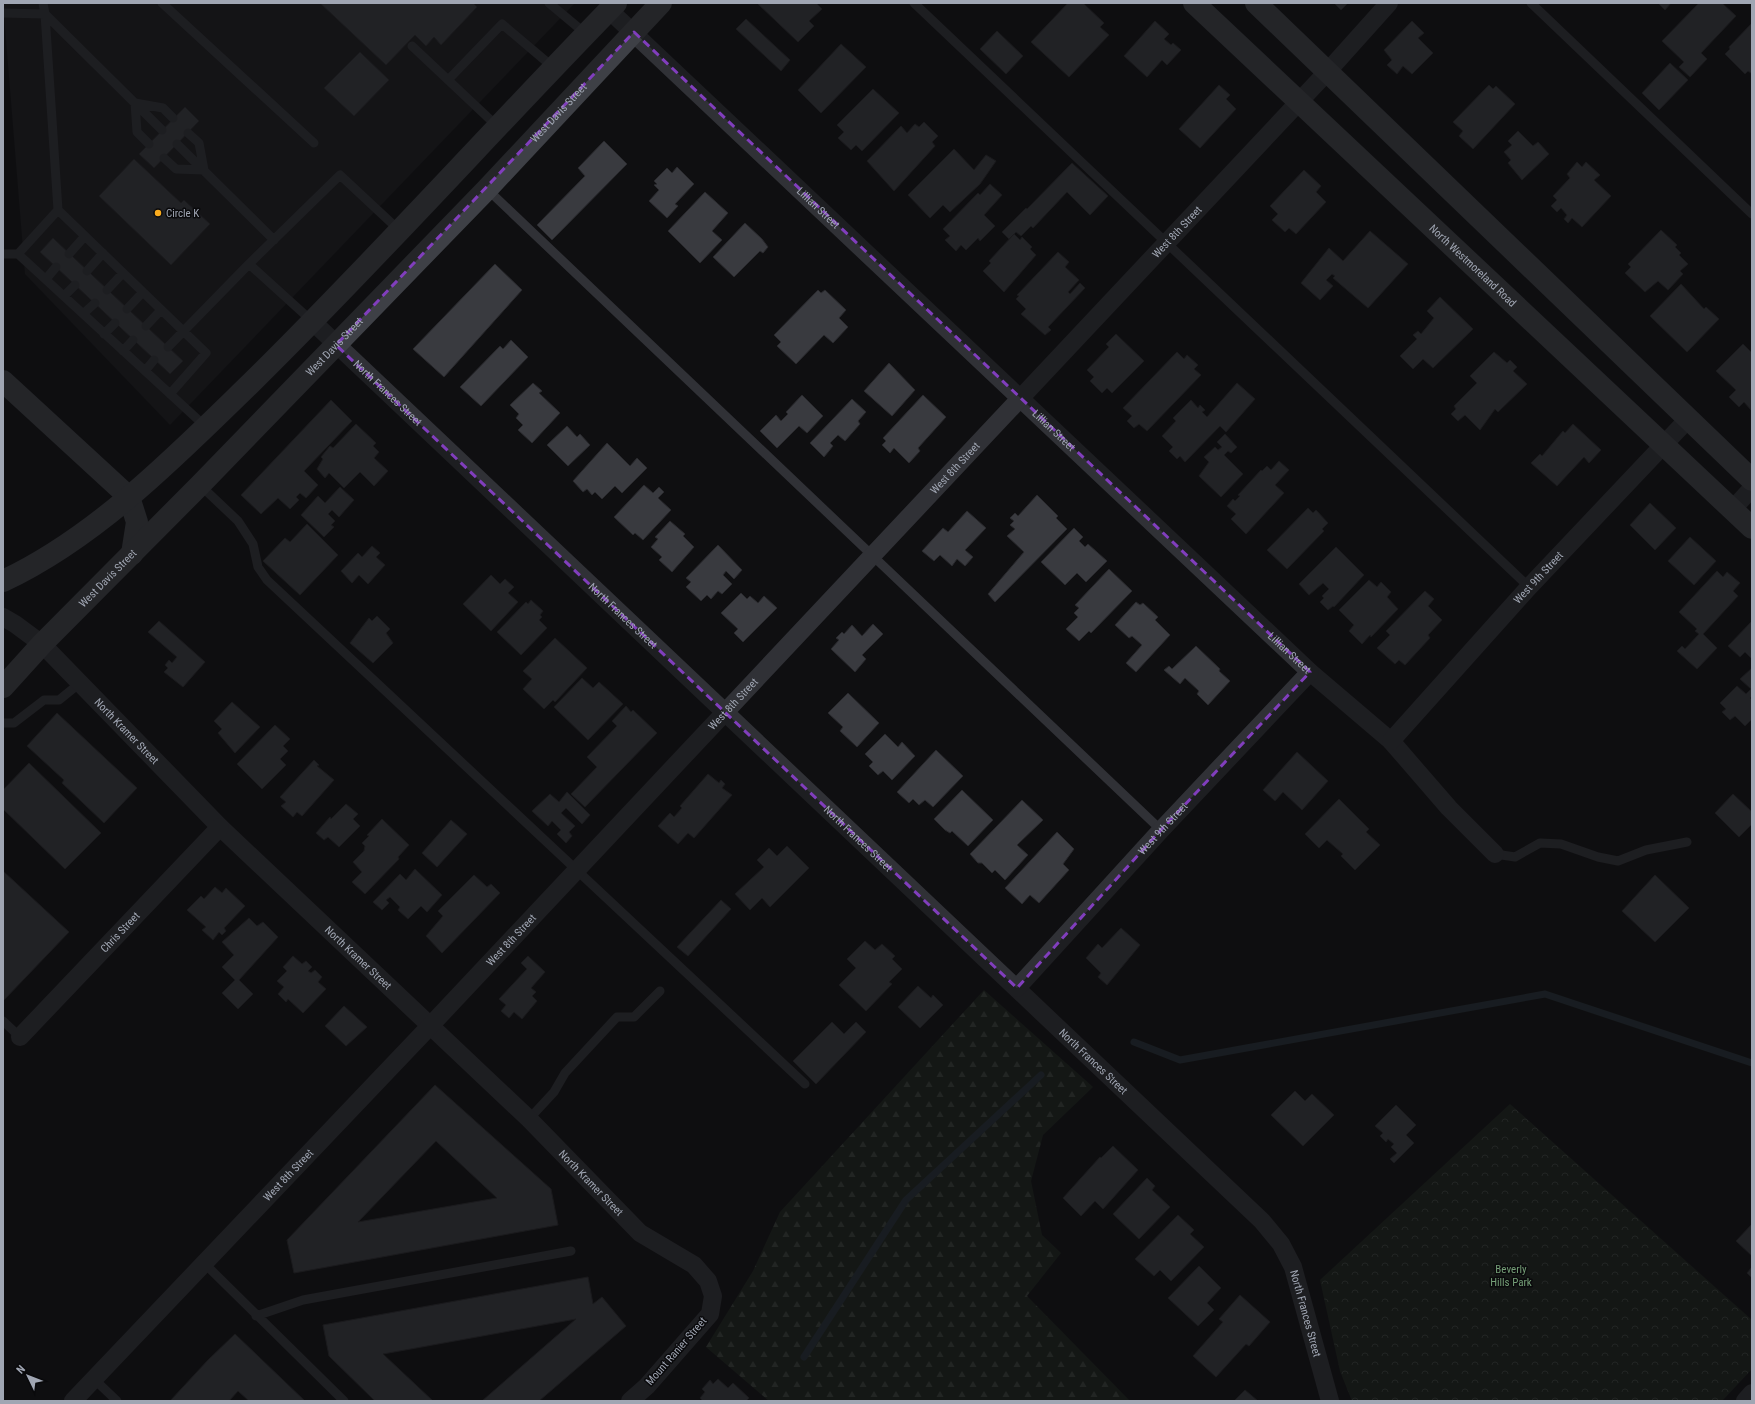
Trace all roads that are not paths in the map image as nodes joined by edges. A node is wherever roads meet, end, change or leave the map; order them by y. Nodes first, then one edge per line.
1 (43, 3) edge
2 (162, 3) edge
3 (549, 3) edge
4 (661, 3) edge
5 (914, 3) edge
6 (1194, 3) edge
7 (1256, 3) edge
8 (1389, 3) edge
9 (1531, 3) edge
10 (613, 6) edge
11 (3, 13) edge
12 (45, 14) junction
13 (634, 32) junction
14 (586, 34) junction
15 (412, 46) dead end
16 (554, 68) junction
17 (1328, 71) junction
18 (448, 80) junction
19 (1300, 101) junction
20 (135, 103) junction
21 (173, 118) dead end
22 (498, 127) junction
23 (162, 130) dead end
24 (188, 133) dead end
25 (314, 143) dead end
26 (149, 144) dead end
27 (177, 144) dead end
28 (164, 158) dead end
29 (204, 170) junction
30 (487, 190) junction
31 (58, 210) junction
32 (1752, 214) edge
33 (400, 231) junction
34 (85, 236) junction
35 (274, 240) junction
36 (1167, 242) junction
37 (103, 253) junction
38 (3, 254) edge
39 (18, 254) junction
40 (69, 254) dead end
41 (249, 264) junction
42 (56, 267) dead end
43 (88, 271) dead end
44 (123, 273) junction
45 (46, 279) junction
46 (74, 284) dead end
47 (107, 290) dead end
48 (143, 292) junction
49 (64, 296) junction
50 (95, 303) dead end
51 (127, 309) dead end
52 (161, 310) junction
53 (84, 314) junction
54 (115, 322) dead end
55 (313, 322) junction
56 (146, 326) dead end
57 (183, 330) junction
58 (104, 334) junction
59 (133, 340) dead end
60 (336, 345) junction
61 (168, 347) dead end
62 (123, 351) junction
63 (154, 360) dead end
64 (145, 371) junction
65 (3, 381) edge
66 (170, 394) junction
67 (1020, 398) junction
68 (1689, 418) junction
69 (206, 427) junction
70 (1664, 445) junction
71 (1752, 480) edge
72 (200, 485) junction
73 (1752, 488) edge
74 (129, 497) junction
75 (1732, 510) junction
76 (1752, 528) edge
77 (132, 554) junction
78 (873, 556) junction
79 (3, 581) edge
80 (1529, 587) junction
81 (3, 617) edge
82 (42, 644) junction
83 (1310, 672) junction
84 (80, 683) junction
85 (3, 687) edge
86 (725, 712) junction
87 (3, 723) edge
88 (1391, 741) junction
89 (220, 827) junction
90 (1161, 830) junction
91 (1687, 842) dead end
92 (1495, 854) joint
93 (576, 870) junction
94 (1017, 988) junction
95 (660, 991) dead end
96 (3, 1021) edge
97 (430, 1026) junction
98 (20, 1037) joint
99 (805, 1084) dead end
100 (529, 1119) junction
101 (571, 1251) dead end
102 (204, 1263) junction
103 (713, 1296) joint
104 (256, 1316) junction
105 (94, 1379) junction
106 (1752, 1393) edge
107 (73, 1401) edge
108 (117, 1401) edge
109 (344, 1401) edge
110 (630, 1401) edge
111 (1330, 1401) edge
112 (1745, 1401) edge

1 - 12 lane
2 - 25 lane
3 - 14 lane
4 - 13 main road, West Davis Street
5 - 36 lane
6 - 19 main road, North Westmoreland Road
7 - 17 main road
8 - 17 street, West 8th Street
9 - 32 lane
10 - 13 street, Lillian Street
10 - 14 main road
11 - 12 lane
12 - 20 lane
12 - 31 lane
13 - 30 main road, West Davis Street
13 - 67 street, Lillian Street
14 - 16 main road
15 - 18 lane
16 - 18 lane
16 - 22 main road
17 - 19 street, West 8th Street
17 - 68 main road
18 - 22 lane
19 - 36 street, West 8th Street
19 - 70 main road, North Westmoreland Road
20 - 21 lane
20 - 23 lane
20 - 26 lane
22 - 33 main road
24 - 29 lane
27 - 29 lane
28 - 29 lane
29 - 35 lane
30 - 60 main road, West Davis Street
30 - 78 lane
31 - 34 lane
31 - 39 lane
33 - 35 lane
33 - 55 main road
34 - 37 lane
34 - 40 lane
35 - 41 lane
36 - 67 street, West 8th Street
36 - 80 lane
37 - 43 lane
37 - 44 lane
38 - 39 lane
39 - 45 lane
41 - 55 lane
41 - 57 lane
42 - 45 lane
44 - 47 lane
44 - 48 lane
45 - 49 lane
46 - 49 lane
48 - 51 lane
48 - 52 lane
49 - 53 lane
50 - 53 lane
52 - 56 lane
52 - 57 lane
53 - 58 lane
54 - 58 lane
55 - 60 street, North Frances Street
55 - 69 main road
57 - 61 lane
57 - 66 lane
58 - 62 lane
59 - 62 lane
60 - 72 main road, West Davis Street
60 - 86 street, North Frances Street
62 - 64 lane
63 - 64 lane
64 - 66 lane
65 - 74 main road
66 - 69 lane
67 - 78 street, West 8th Street
67 - 83 street, Lillian Street
68 - 70 street, West 9th Street
68 - 71 main road
69 - 74 main road
70 - 75 main road, North Westmoreland Road
70 - 80 street, West 9th Street
72 - 77 main road, West Davis Street
72 - 93 lane
73 - 75 street
74 - 77 main road
74 - 79 main road
75 - 76 main road, North Westmoreland Road
77 - 82 main road, West Davis Street
78 - 86 street, West 8th Street
78 - 90 lane
80 - 88 street, West 9th Street
81 - 82 street, North Kramer Street
82 - 84 street, North Kramer Street
82 - 85 main road, West Davis Street
83 - 88 street, Lillian Street
83 - 90 street, West 9th Street
84 - 87 lane
84 - 89 street, North Kramer Street
86 - 93 street, West 8th Street
86 - 94 street, North Frances Street
88 - 92 street, Lillian Street
89 - 97 street, North Kramer Street
89 - 98 street, Chris Street
90 - 94 street, West 9th Street
91 - 92 lane
93 - 97 street, West 8th Street
93 - 99 lane
94 - 111 street, North Frances Street
95 - 100 lane
96 - 98 lane
97 - 100 street, North Kramer Street
97 - 102 street, West 8th Street
100 - 103 street, North Kramer Street
101 - 104 lane
102 - 104 lane
102 - 105 street, West 8th Street
103 - 110 street, Mount Ranier Street
104 - 109 lane
105 - 107 street, West 8th Street
105 - 108 lane
106 - 112 street

